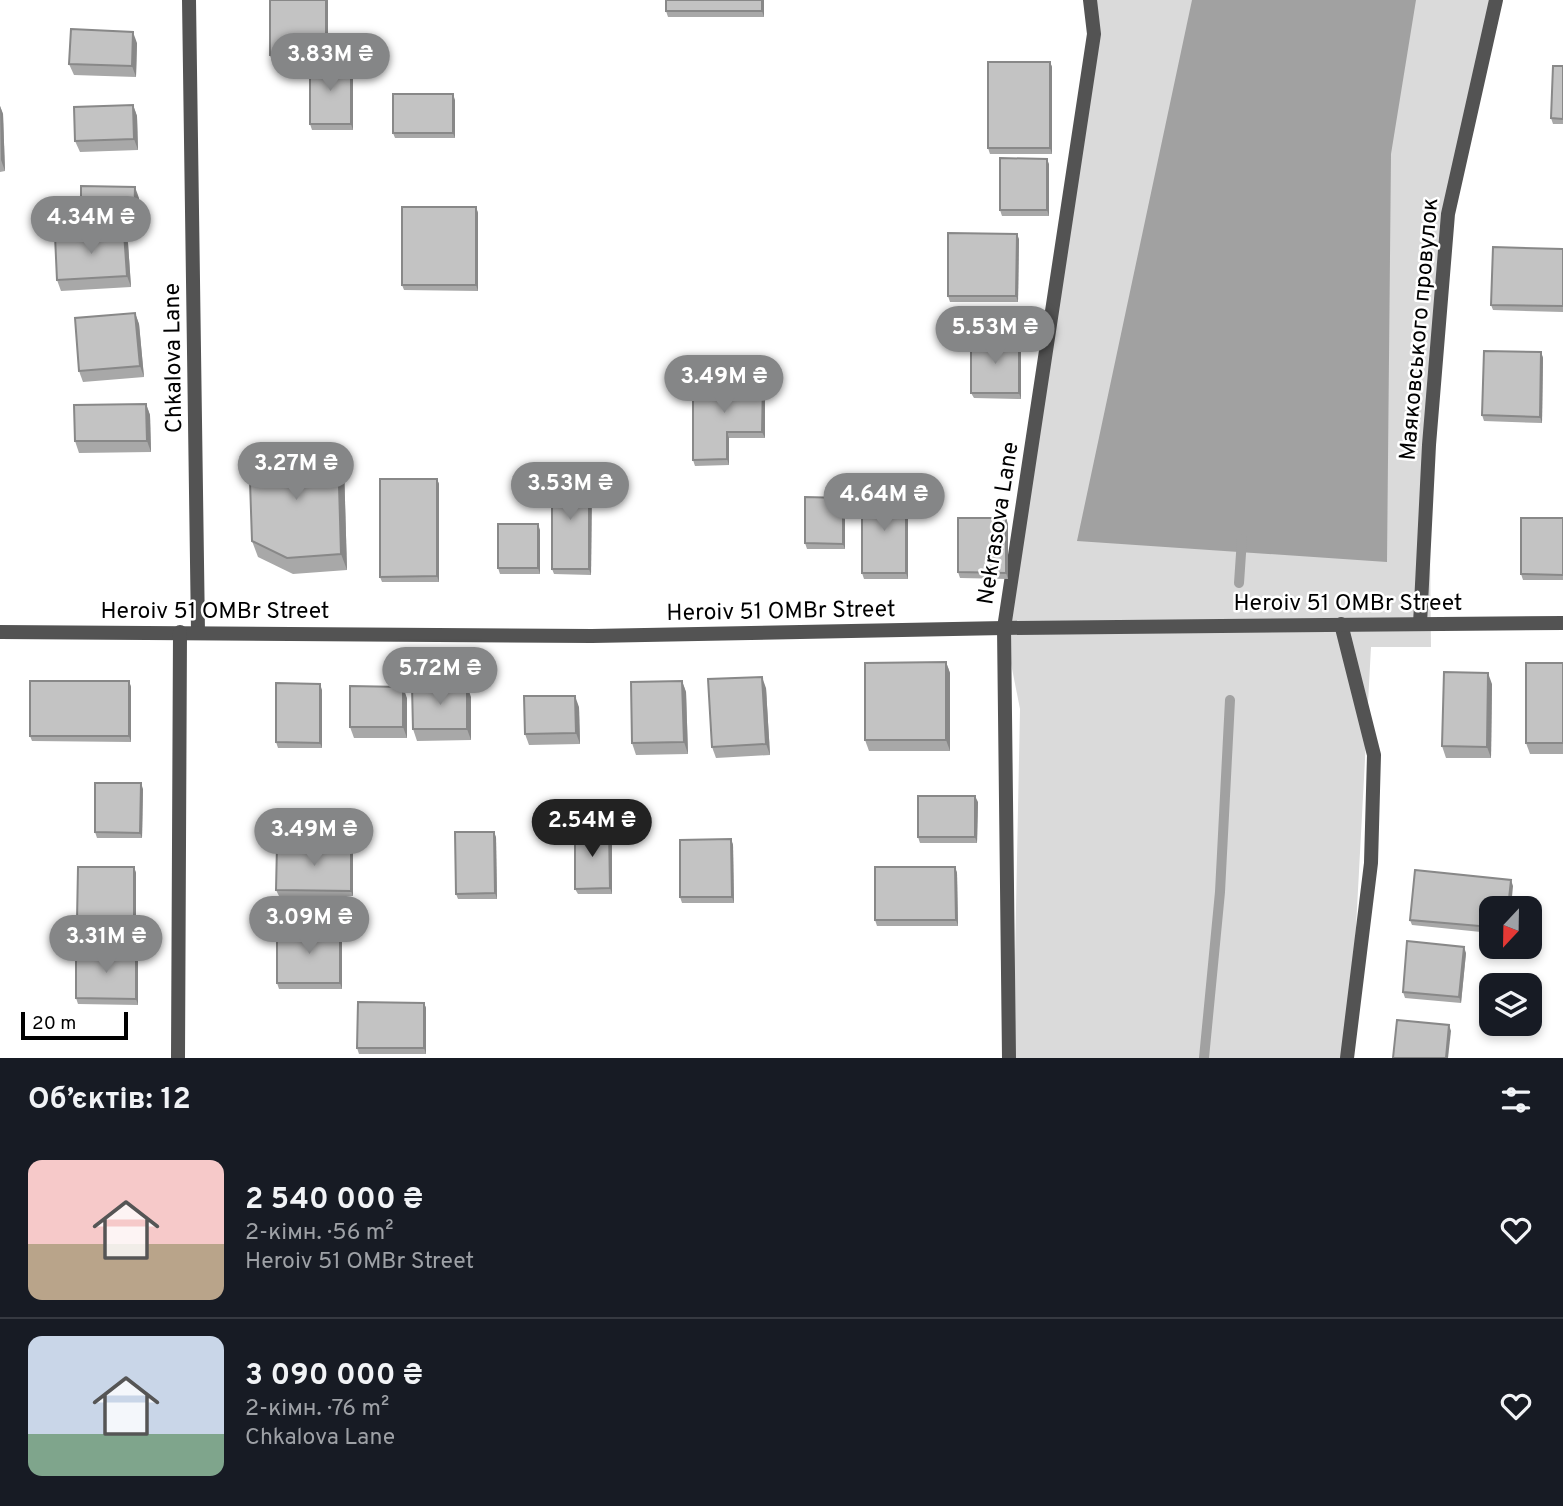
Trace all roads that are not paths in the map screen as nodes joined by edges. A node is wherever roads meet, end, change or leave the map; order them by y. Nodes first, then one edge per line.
1 (189, 0) edge
2 (1090, 0) edge
3 (1496, 0) edge
4 (1563, 623) edge
5 (1342, 624) junction
6 (1420, 624) junction
7 (1004, 628) junction
8 (0, 632) edge
9 (180, 632) junction
10 (198, 632) junction
11 (178, 1058) edge
12 (1009, 1058) edge
13 (1347, 1058) edge

1 - 10 street, Chkalova Lane
2 - 7 street, Nekrasova Lane
3 - 6 street, Маяковського провулок
4 - 6 street, Heroiv 51 OMBr Street
5 - 6 street, Heroiv 51 OMBr Street
5 - 7 street, Heroiv 51 OMBr Street
5 - 13 street
7 - 10 street, Heroiv 51 OMBr Street
7 - 12 street, Nekrasova Lane
8 - 9 street, Heroiv 51 OMBr Street
9 - 10 street, Heroiv 51 OMBr Street
9 - 11 street

